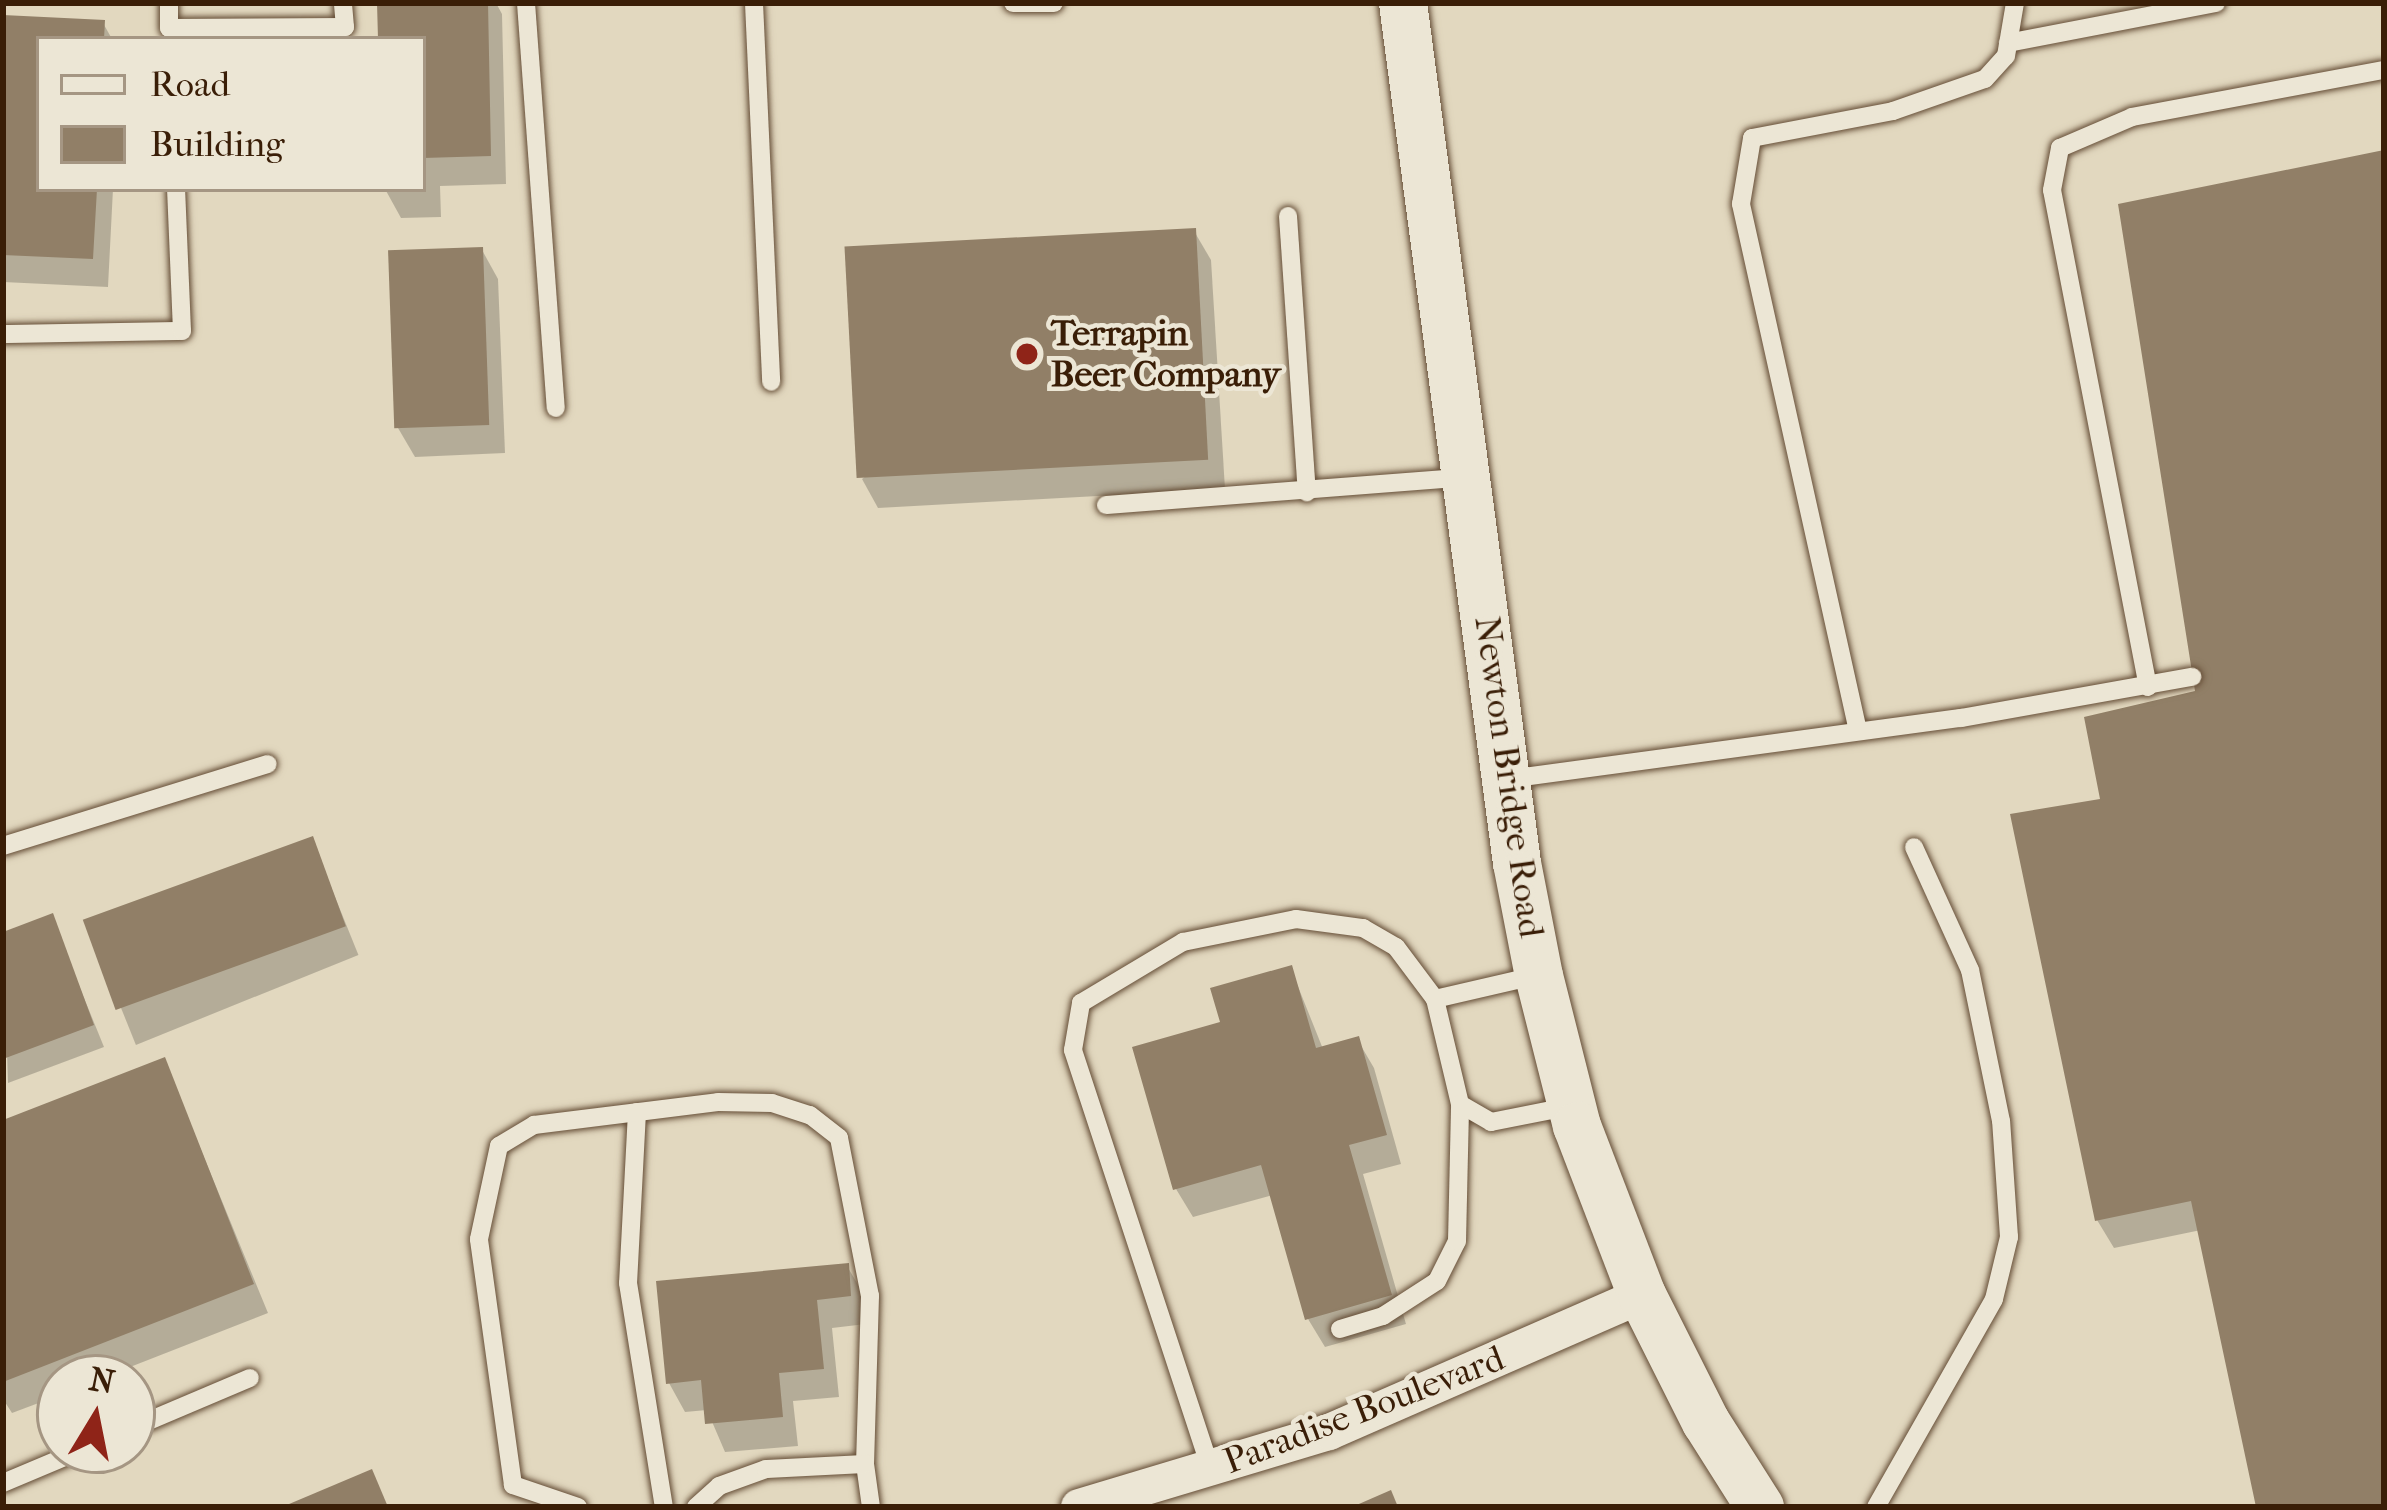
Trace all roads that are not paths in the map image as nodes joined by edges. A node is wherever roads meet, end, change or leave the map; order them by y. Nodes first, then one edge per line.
1 (169, 3) edge
2 (343, 3) edge
3 (526, 3) edge
4 (754, 3) edge
5 (1013, 3) edge
6 (1054, 3) edge
7 (1403, 3) edge
8 (2014, 3) edge
9 (2216, 3) edge
10 (169, 33) edge
11 (2008, 43) junction
12 (2384, 70) edge
13 (176, 192) edge
14 (1288, 216) dead end
15 (3, 334) edge
16 (771, 382) dead end
17 (556, 408) dead end
18 (1470, 477) junction
19 (1307, 491) junction
20 (1106, 505) dead end
21 (2192, 677) dead end
22 (2148, 687) junction
23 (1858, 731) junction
24 (268, 764) dead end
25 (1505, 780) junction
26 (3, 846) edge
27 (1914, 848) dead end
28 (1539, 976) junction
29 (1435, 999) junction
30 (1460, 1104) junction
31 (1572, 1106) junction
32 (637, 1112) junction
33 (1642, 1295) junction
34 (1340, 1329) dead end
35 (250, 1378) dead end
36 (156, 1418) edge
37 (865, 1464) junction
38 (36, 1469) edge
39 (1211, 1470) junction
40 (3, 1483) edge
41 (1882, 1505) edge
42 (578, 1507) edge
43 (664, 1507) edge
44 (696, 1507) edge
45 (872, 1507) edge
46 (1079, 1507) edge
47 (1760, 1507) edge

1 - 10 lane
2 - 10 lane
3 - 17 lane
4 - 16 lane
5 - 6 lane
7 - 18 main road, Newton Bridge Road
8 - 11 lane
9 - 11 lane
11 - 23 lane
12 - 22 lane
13 - 15 lane
14 - 19 lane
18 - 19 lane
18 - 25 main road, Newton Bridge Road
19 - 20 lane
21 - 22 lane
22 - 23 lane
23 - 25 lane
24 - 26 lane
25 - 28 main road, Newton Bridge Road
27 - 41 lane
28 - 29 lane
28 - 31 main road, Newton Bridge Road
29 - 30 lane
29 - 39 lane
30 - 31 lane
30 - 34 lane
31 - 33 main road, Newton Bridge Road
32 - 37 lane
32 - 42 lane
32 - 43 lane
33 - 39 street, Paradise Boulevard
33 - 47 main road, Newton Bridge Road
35 - 36 lane
37 - 44 lane
37 - 45 lane
38 - 40 lane
39 - 46 street, Paradise Boulevard

